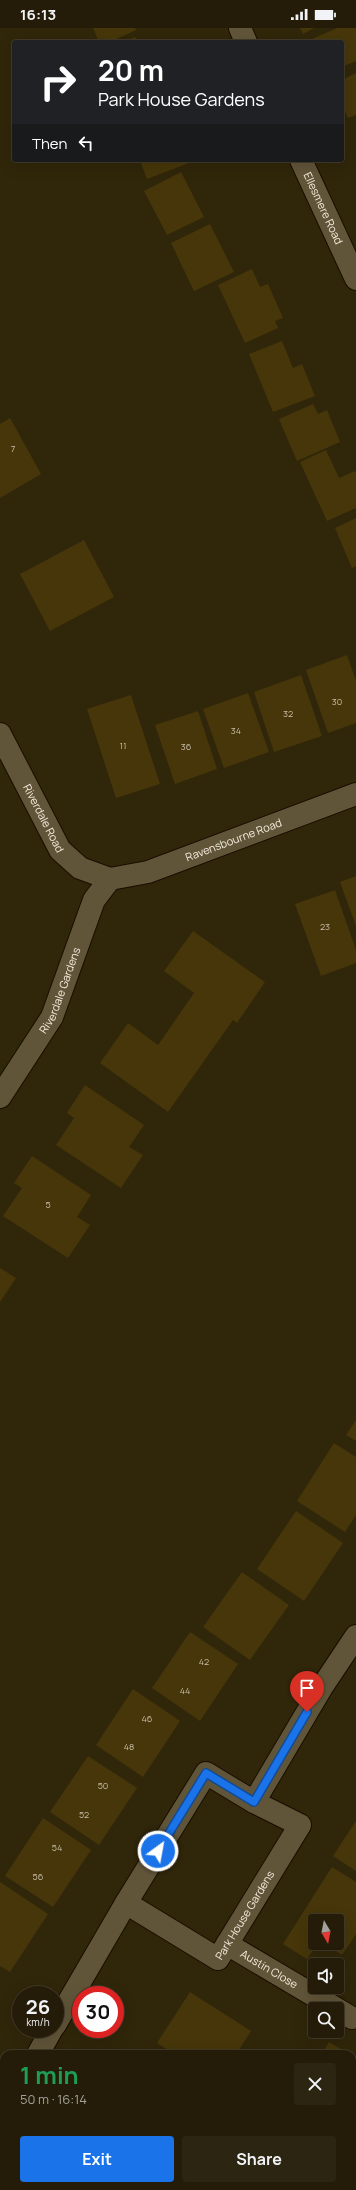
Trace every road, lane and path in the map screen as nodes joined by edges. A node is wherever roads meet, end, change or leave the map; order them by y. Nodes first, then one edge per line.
1 (240, 28) edge
2 (245, 40) edge
3 (302, 162) edge
4 (356, 279) edge
5 (0, 734) edge
6 (356, 794) edge
7 (110, 879) junction
8 (0, 1097) edge
9 (356, 1636) edge
10 (254, 1802) junction
11 (126, 1903) junction
12 (227, 1944) junction
13 (64, 2010) edge
14 (352, 2018) dead end
15 (47, 2038) edge
16 (40, 2050) edge

1 - 2 street
3 - 4 street, Ellesmere Road
5 - 7 street, Riverdale Road
6 - 7 street, Ravensbourne Road
7 - 8 street, Riverdale Gardens
9 - 10 street
10 - 11 street, Park House Gardens
10 - 12 street, Park House Gardens
11 - 12 street, Park House Gardens
11 - 13 street, Park House Gardens
12 - 14 street, Austin Close
15 - 16 street

